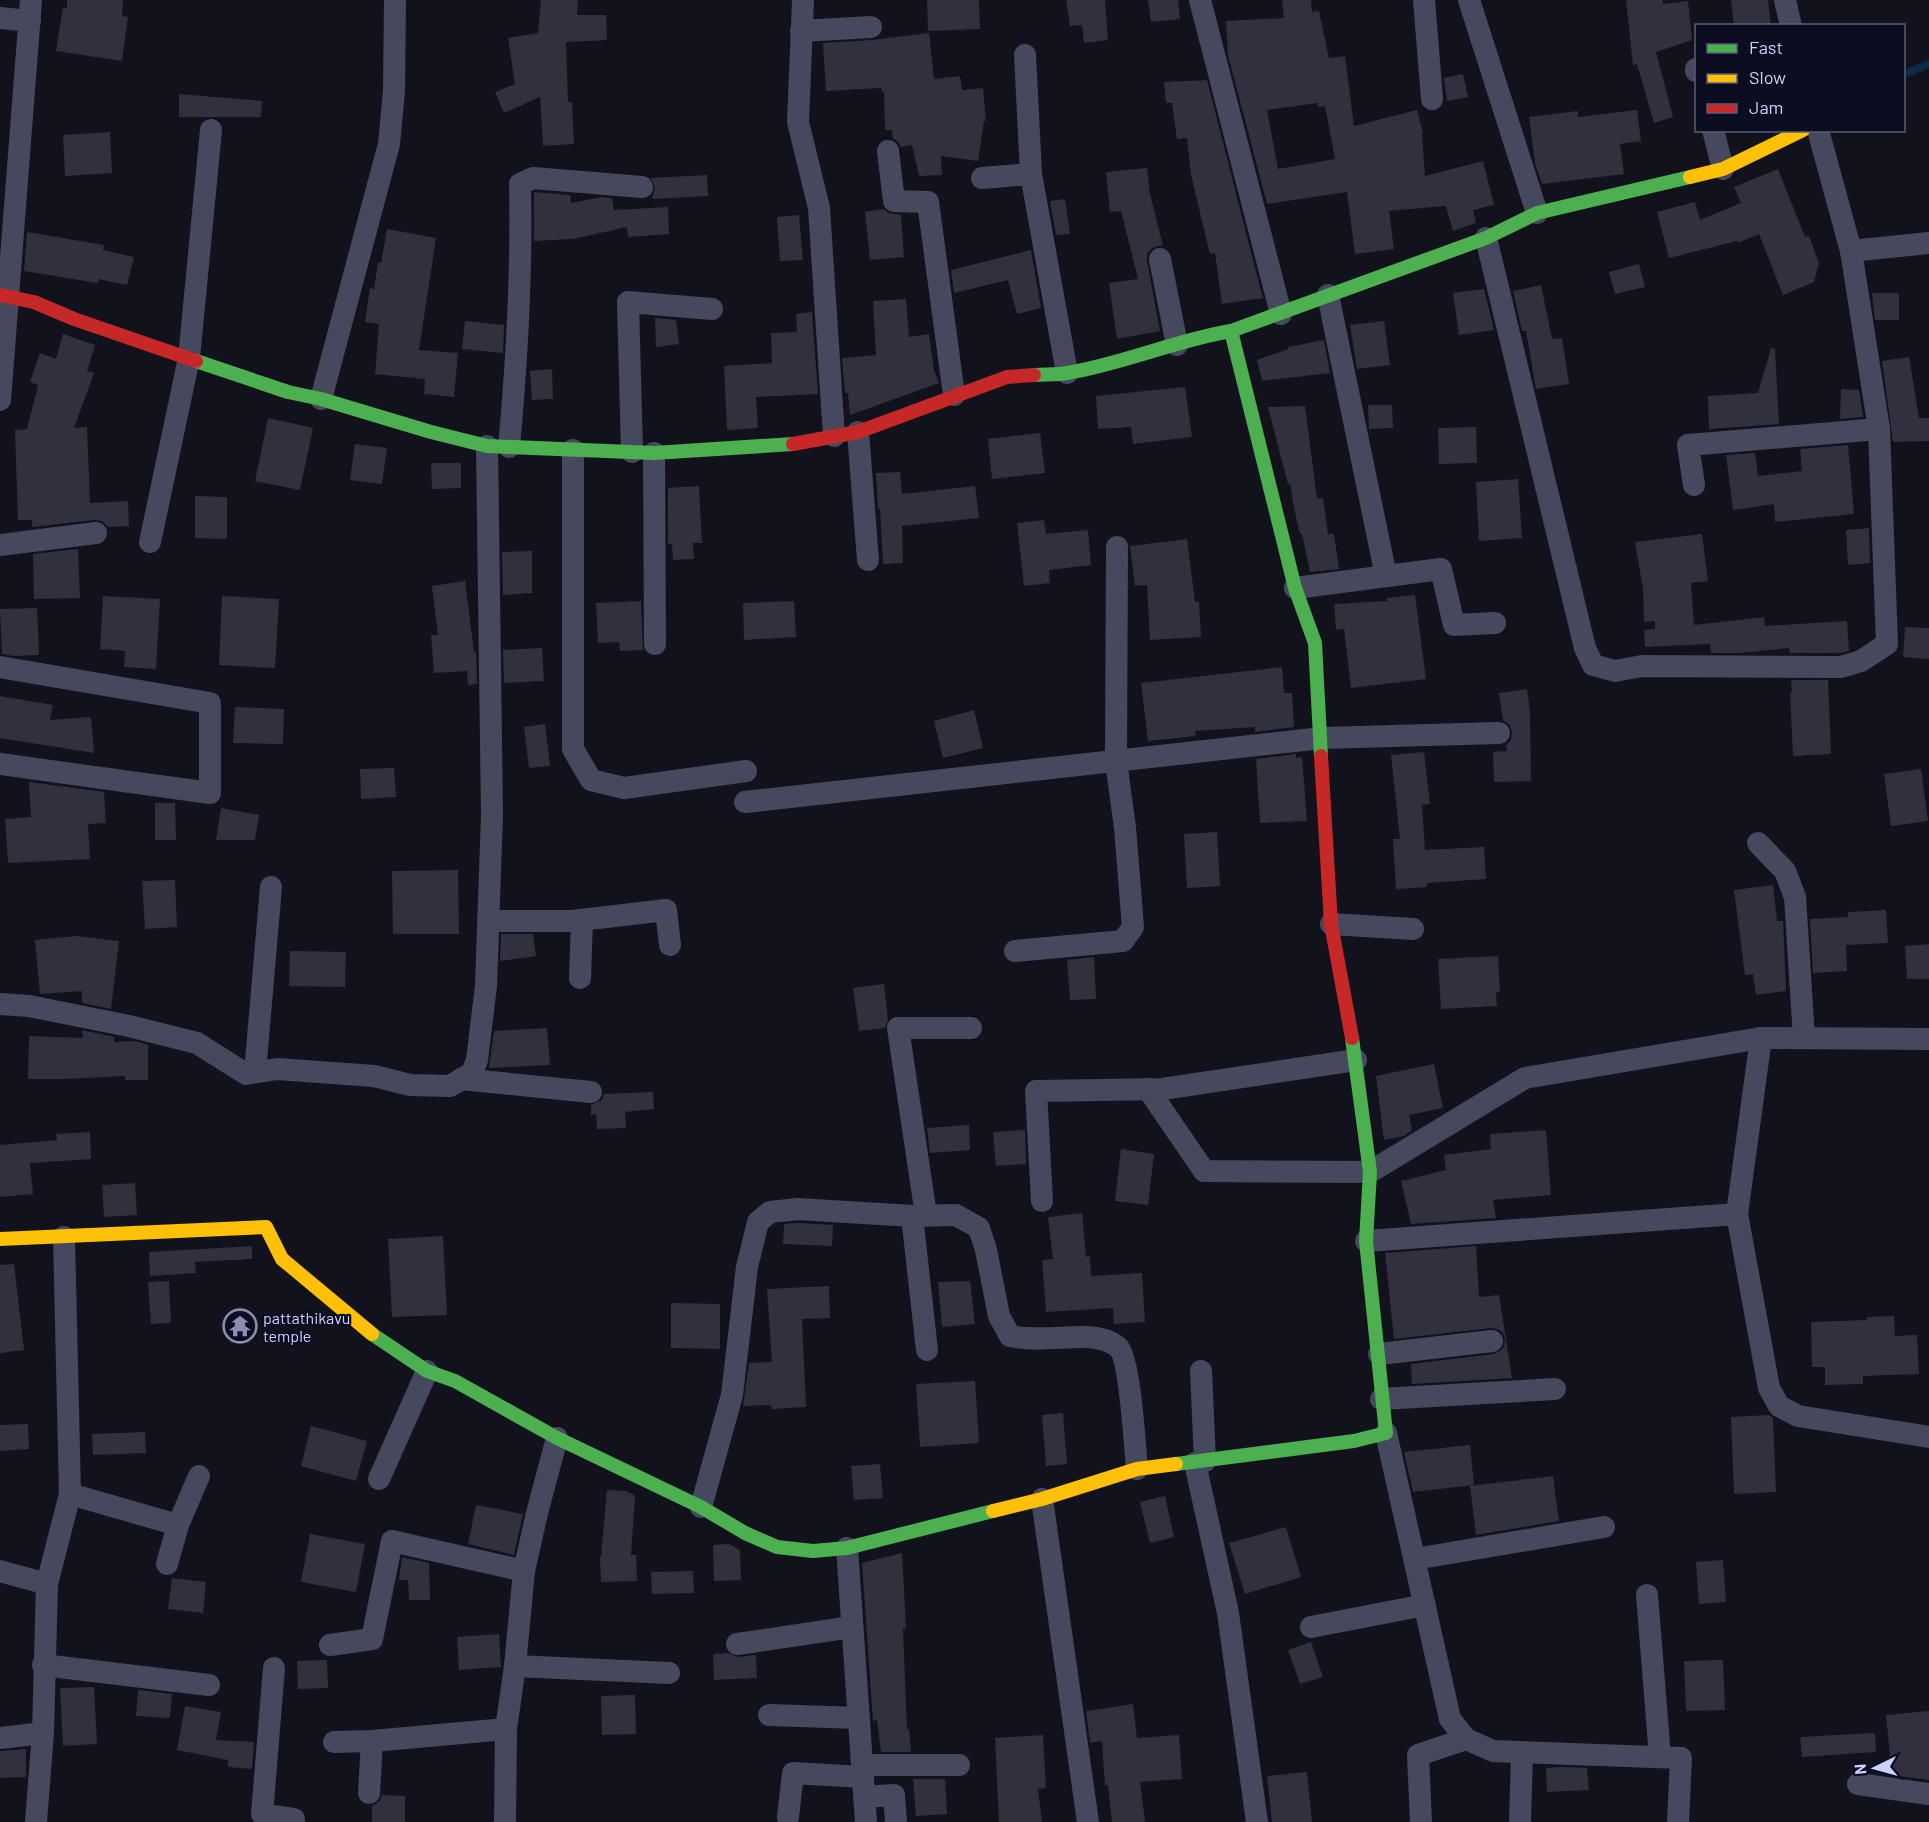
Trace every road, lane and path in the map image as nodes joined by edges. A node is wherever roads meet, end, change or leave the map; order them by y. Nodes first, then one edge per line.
1 (395, 0) edge
2 (803, 0) edge
3 (1424, 0) edge
4 (1469, 0) edge
5 (1785, 0) edge
6 (1203, 1) edge
7 (31, 10) edge
8 (0, 18) edge
9 (1791, 24) edge
10 (871, 27) dead end
11 (801, 31) junction
12 (1025, 55) dead end
13 (1432, 99) dead end
14 (211, 130) dead end
15 (1714, 132) edge
16 (1799, 132) edge
17 (1819, 132) edge
18 (888, 151) dead end
19 (9, 157) edge
20 (1723, 169) junction
21 (1031, 174) junction
22 (982, 178) dead end
23 (642, 187) dead end
24 (1537, 213) junction
25 (1486, 238) junction
26 (1929, 243) edge
27 (1851, 251) junction
28 (1160, 259) dead end
29 (1328, 295) junction
30 (4, 296) edge
31 (712, 309) dead end
32 (1281, 314) junction
33 (1231, 331) junction
34 (1177, 345) junction
35 (189, 358) junction
36 (1067, 373) junction
37 (954, 395) junction
38 (321, 399) junction
39 (0, 400) edge
40 (1879, 429) junction
41 (858, 432) junction
42 (834, 436) junction
43 (498, 447) junction
44 (573, 450) junction
45 (643, 452) junction
46 (1694, 485) dead end
47 (96, 533) dead end
48 (150, 542) dead end
49 (0, 545) edge
50 (1117, 547) dead end
51 (868, 560) dead end
52 (1386, 576) junction
53 (1295, 588) junction
54 (1495, 623) dead end
55 (655, 644) dead end
56 (0, 667) edge
57 (1499, 734) dead end
58 (1322, 738) junction
59 (1116, 761) junction
60 (0, 764) edge
61 (746, 771) dead end
62 (745, 802) dead end
63 (1758, 843) dead end
64 (271, 887) dead end
65 (582, 920) junction
66 (488, 921) junction
67 (1332, 924) junction
68 (1413, 929) dead end
69 (670, 945) dead end
70 (1015, 951) dead end
71 (580, 978) dead end
72 (0, 1004) edge
73 (971, 1028) dead end
74 (1761, 1038) junction
75 (1804, 1038) junction
76 (1929, 1039) edge
77 (1356, 1060) junction
78 (255, 1072) junction
79 (461, 1079) junction
80 (1148, 1089) junction
81 (591, 1092) dead end
82 (1370, 1172) junction
83 (1042, 1201) dead end
84 (1737, 1214) junction
85 (919, 1215) junction
86 (64, 1237) junction
87 (0, 1239) edge
88 (1366, 1241) junction
89 (1492, 1341) dead end
90 (927, 1350) dead end
91 (1379, 1354) junction
92 (427, 1371) junction
93 (1201, 1371) dead end
94 (1555, 1389) dead end
95 (1382, 1399) junction
96 (1386, 1433) junction
97 (1929, 1437) edge
98 (557, 1438) junction
99 (1200, 1462) junction
100 (1137, 1469) junction
101 (199, 1476) dead end
102 (379, 1479) dead end
103 (70, 1494) junction
104 (1041, 1499) junction
105 (701, 1507) junction
106 (178, 1525) junction
107 (1604, 1527) dead end
108 (847, 1548) junction
109 (1415, 1559) junction
110 (167, 1564) dead end
111 (0, 1571) edge
112 (524, 1571) junction
113 (47, 1584) junction
114 (1647, 1595) dead end
115 (1425, 1605) junction
116 (1311, 1626) dead end
117 (852, 1627) junction
118 (737, 1644) dead end
119 (330, 1645) dead end
120 (43, 1665) junction
121 (515, 1666) junction
122 (274, 1668) dead end
123 (669, 1673) dead end
124 (209, 1685) dead end
125 (769, 1715) dead end
126 (859, 1718) junction
127 (506, 1729) junction
128 (43, 1733) junction
129 (0, 1738) edge
130 (1466, 1739) junction
131 (372, 1741) junction
132 (334, 1742) dead end
133 (1522, 1752) junction
134 (1660, 1757) junction
135 (959, 1765) dead end
136 (863, 1780) junction
137 (1858, 1784) dead end
138 (369, 1793) dead end
139 (1929, 1794) edge
140 (788, 1817) dead end
141 (36, 1822) edge
142 (294, 1822) edge
143 (505, 1822) edge
144 (866, 1822) edge
145 (896, 1822) edge
146 (1088, 1822) edge
147 (1257, 1822) edge
148 (1421, 1822) edge
149 (1520, 1822) edge
150 (1678, 1822) edge

1 - 38 street
2 - 11 street
3 - 13 street
4 - 24 street
5 - 9 street
6 - 32 street
7 - 8 street
7 - 19 street
10 - 11 street
11 - 42 street
12 - 21 street
14 - 35 street
15 - 20 street
16 - 20 street
17 - 27 street
18 - 37 street
19 - 30 street
20 - 24 street
21 - 22 street
21 - 36 street
23 - 43 street
24 - 25 street
25 - 29 street
25 - 40 street
26 - 27 street
27 - 40 street
28 - 34 street
29 - 32 street
29 - 52 street
30 - 35 street
30 - 39 street
31 - 45 street
32 - 33 street
33 - 34 street
33 - 53 street
34 - 36 street
35 - 38 street
35 - 48 street
36 - 37 street
37 - 41 street
38 - 43 street
40 - 46 street
41 - 42 street
41 - 51 street
42 - 45 street
43 - 44 street
43 - 66 street
44 - 45 street
44 - 61 street
45 - 55 street
47 - 49 street
50 - 59 street
52 - 53 street
52 - 54 street
53 - 58 street
56 - 60 street
57 - 58 street
58 - 59 street
58 - 67 street
59 - 62 street
59 - 70 street
63 - 75 street
64 - 78 street
65 - 66 street
65 - 69 street
65 - 71 street
66 - 79 street
67 - 68 street
67 - 77 street
72 - 78 street
73 - 85 street
74 - 75 street
74 - 82 street
74 - 84 street
75 - 76 street
77 - 80 street
77 - 82 street
78 - 79 street
79 - 81 street
80 - 82 street
80 - 83 street
82 - 88 street
84 - 88 street
84 - 97 street
85 - 90 street
85 - 100 street
85 - 105 street
86 - 87 street
86 - 92 street
86 - 103 street
88 - 91 street
89 - 91 street
91 - 95 street
92 - 98 street
92 - 102 street
93 - 99 street
94 - 95 street
95 - 96 street
96 - 99 street
96 - 109 street
98 - 105 street
98 - 112 street
99 - 100 street
99 - 147 street
100 - 104 street
101 - 106 street
103 - 106 street
103 - 113 street
104 - 108 street
104 - 146 street
105 - 108 street
106 - 110 street
107 - 109 street
108 - 117 street
109 - 115 street
111 - 113 street
112 - 119 street
112 - 121 street
113 - 120 street
114 - 134 street
115 - 116 street
115 - 130 street
117 - 118 street
117 - 126 street
120 - 124 street
120 - 128 street
121 - 123 street
121 - 127 street
122 - 142 street
125 - 126 street
126 - 136 street
127 - 131 street
127 - 143 street
128 - 129 street
128 - 141 street
130 - 133 street
130 - 148 street
131 - 132 street
131 - 138 street
133 - 134 street
133 - 149 street
134 - 150 street
135 - 136 street
136 - 140 street
136 - 144 street
136 - 145 street
137 - 139 street

